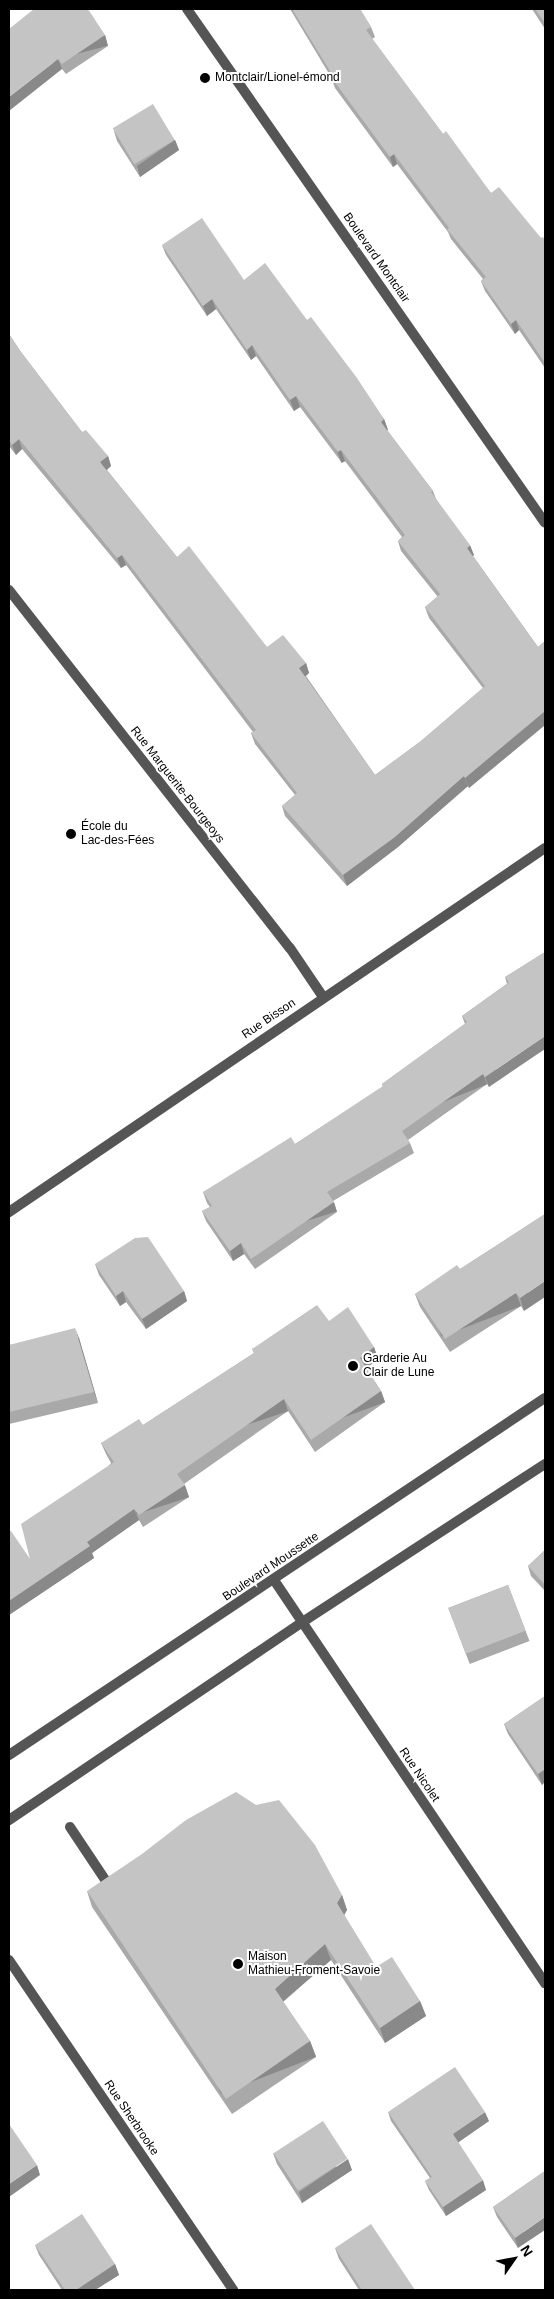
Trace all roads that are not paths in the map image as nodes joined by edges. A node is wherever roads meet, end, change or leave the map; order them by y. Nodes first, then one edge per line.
1 (187, 9) edge
2 (545, 522) edge
3 (9, 590) edge
4 (545, 848) edge
5 (324, 997) junction
6 (9, 1212) edge
7 (545, 1398) edge
8 (545, 1464) edge
9 (274, 1580) junction
10 (302, 1623) junction
11 (9, 1755) edge
12 (9, 1820) edge
13 (70, 1827) dead end
14 (108, 1884) edge
15 (9, 1960) edge
16 (545, 1984) edge
17 (233, 2290) edge

1 - 2 street, Boulevard Montclair
3 - 5 street, Rue Marguerite-Bourgeoys
4 - 5 street, Rue Bisson
5 - 6 street, Rue Bisson
7 - 9 street, Boulevard Moussette
8 - 10 street
9 - 10 street, Rue Nicolet
9 - 11 street, Boulevard Moussette
10 - 12 street
10 - 16 street, Rue Nicolet
13 - 14 street
15 - 17 street, Rue Sherbrooke

